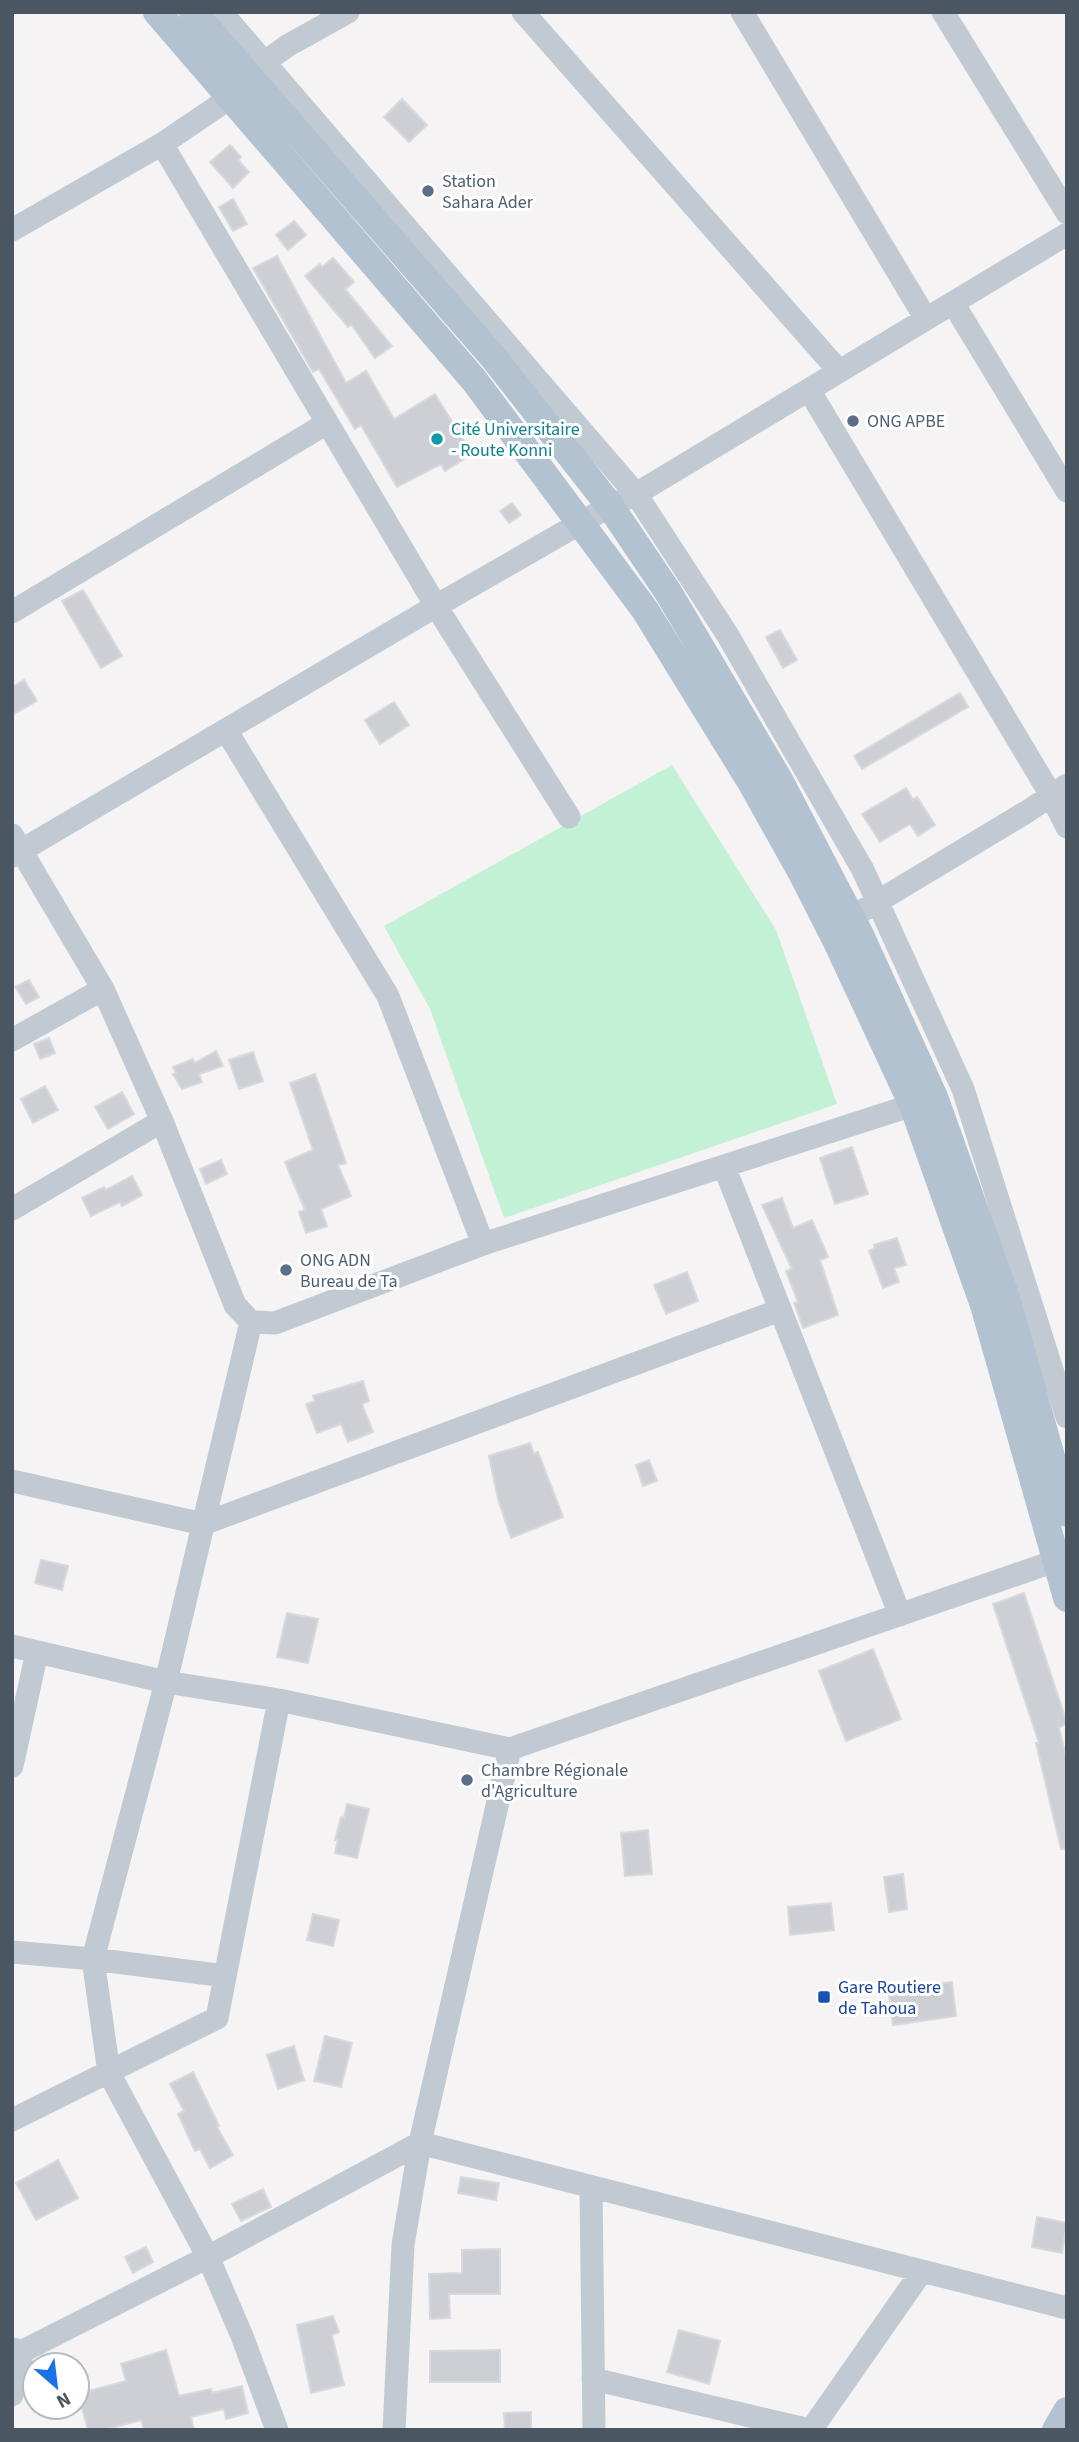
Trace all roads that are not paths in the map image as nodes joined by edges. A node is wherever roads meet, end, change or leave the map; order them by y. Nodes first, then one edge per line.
1 (157, 12) edge
2 (193, 12) edge
3 (221, 12) edge
4 (348, 12) edge
5 (523, 12) edge
6 (742, 12) edge
7 (943, 12) edge
8 (260, 72) junction
9 (230, 98) junction
10 (163, 144) junction
11 (1067, 213) edge
12 (12, 230) edge
13 (1067, 234) edge
14 (953, 303) junction
15 (926, 319) junction
16 (839, 371) junction
17 (809, 390) junction
18 (327, 423) junction
19 (1067, 491) edge
20 (636, 494) junction
21 (610, 506) junction
22 (580, 523) junction
23 (436, 606) junction
24 (12, 612) edge
25 (226, 730) junction
26 (768, 787) junction
27 (1059, 790) edge
28 (569, 817) dead end
29 (1067, 827) edge
30 (15, 847) edge
31 (878, 902) junction
32 (841, 923) junction
33 (103, 989) junction
34 (12, 1040) edge
35 (924, 1101) junction
36 (162, 1121) junction
37 (724, 1166) junction
38 (12, 1209) edge
39 (483, 1244) junction
40 (780, 1310) junction
41 (251, 1322) junction
42 (1067, 1417) edge
43 (12, 1481) edge
44 (1067, 1513) edge
45 (203, 1524) junction
46 (1062, 1559) edge
47 (1067, 1598) edge
48 (900, 1615) junction
49 (12, 1646) edge
50 (37, 1652) junction
51 (166, 1682) junction
52 (279, 1700) junction
53 (510, 1749) junction
54 (12, 1766) edge
55 (12, 1952) edge
56 (93, 1959) junction
57 (225, 1976) junction
58 (109, 2073) junction
59 (12, 2120) edge
60 (420, 2143) junction
61 (591, 2186) junction
62 (208, 2257) junction
63 (922, 2271) junction
64 (1067, 2308) edge
65 (18, 2350) edge
66 (593, 2379) junction
67 (12, 2395) edge
68 (1067, 2411) edge
69 (277, 2430) edge
70 (394, 2430) edge
71 (594, 2430) edge
72 (811, 2430) edge
73 (1056, 2430) edge

1 - 9 main road
2 - 8 main road
3 - 8 street
4 - 8 street
5 - 16 street
6 - 15 street
7 - 11 street
8 - 9 street
8 - 20 street
8 - 21 main road
9 - 10 street
9 - 22 main road
10 - 12 street
10 - 18 street
13 - 14 street
14 - 15 street
14 - 19 street
15 - 16 street
16 - 17 street
17 - 20 street
17 - 27 street
18 - 23 street
18 - 24 street
20 - 21 street
20 - 31 street
21 - 22 street
21 - 26 main road
22 - 23 street
22 - 26 main road
23 - 25 street
23 - 28 street
25 - 30 street
25 - 39 street
26 - 32 main road
27 - 29 street
27 - 31 street
30 - 33 street
31 - 32 street
31 - 42 street
32 - 35 main road
33 - 34 street
33 - 36 street
35 - 37 street
35 - 44 main road
35 - 46 main road
36 - 38 street
36 - 41 street
37 - 39 street
37 - 40 street
39 - 41 street
40 - 45 street
40 - 48 street
41 - 45 street
43 - 45 street
45 - 51 street
46 - 47 main road
46 - 48 street
48 - 53 street
49 - 50 street
50 - 51 street
50 - 54 street
51 - 52 street
51 - 56 street
52 - 53 street
52 - 57 street
53 - 60 street
55 - 56 street
56 - 57 street
56 - 58 street
57 - 58 street
58 - 59 street
58 - 62 street
60 - 61 street
60 - 62 street
60 - 70 street
61 - 63 street
61 - 66 street
62 - 65 street
62 - 69 street
63 - 64 street
63 - 72 street
65 - 67 street
66 - 71 street
66 - 72 street
68 - 73 main road

